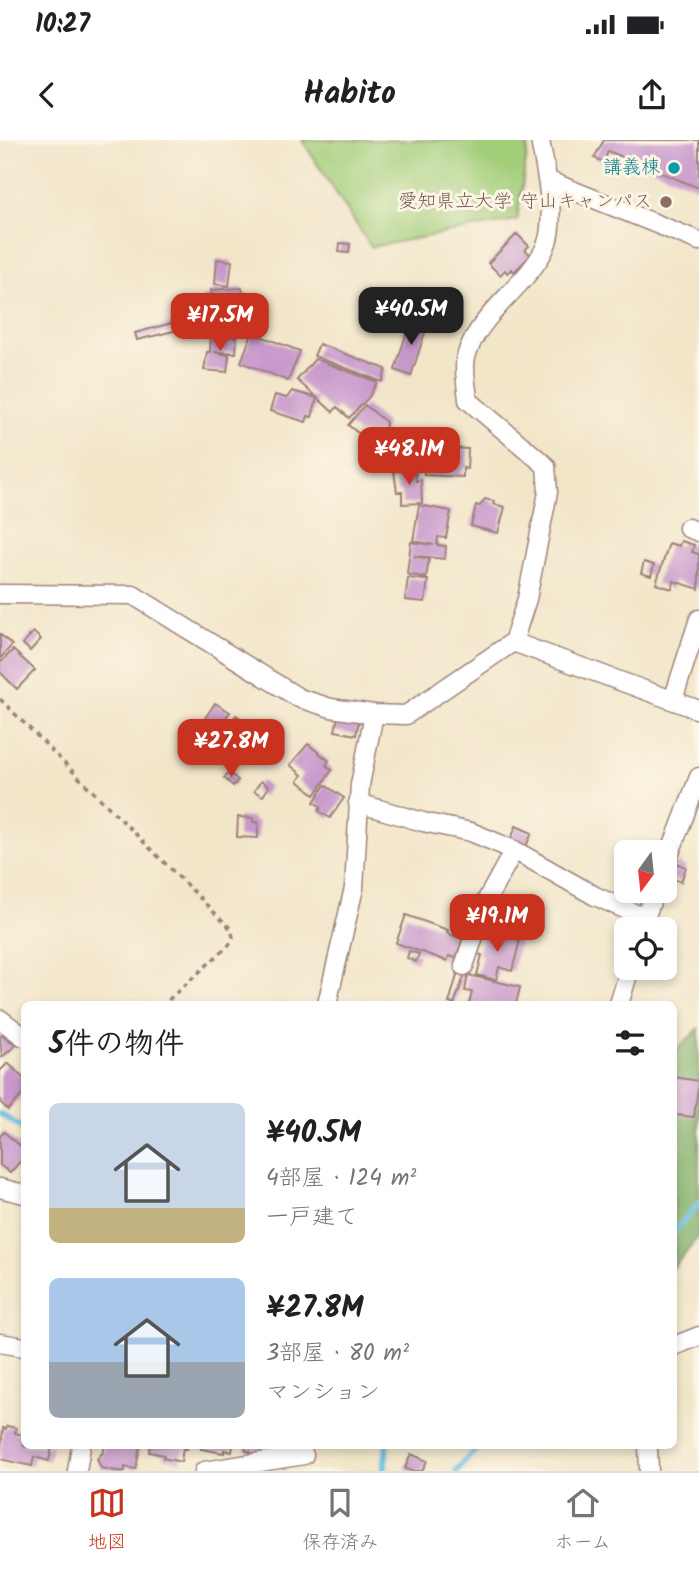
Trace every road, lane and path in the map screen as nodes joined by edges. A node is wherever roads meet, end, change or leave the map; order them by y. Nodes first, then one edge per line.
1 (540, 140) edge
2 (547, 180) junction
3 (699, 241) edge
4 (0, 594) edge
5 (699, 619) edge
6 (513, 642) junction
7 (0, 699) edge
8 (673, 700) junction
9 (699, 710) edge
10 (374, 714) junction
11 (699, 777) edge
12 (358, 803) junction
13 (675, 840) edge
14 (514, 850) junction
15 (631, 917) edge
16 (464, 966) dead end
17 (626, 980) edge
18 (167, 1001) edge
19 (328, 1001) edge
20 (620, 1001) edge
21 (0, 1019) edge
22 (21, 1035) edge
23 (0, 1188) edge
24 (21, 1193) edge
25 (699, 1336) edge
26 (0, 1343) edge
27 (677, 1345) edge
28 (21, 1346) edge
29 (81, 1449) edge
30 (648, 1449) edge
31 (303, 1450) edge
32 (77, 1471) edge
33 (204, 1471) edge
34 (314, 1471) edge
35 (649, 1471) edge

1 - 2 street
2 - 3 street
2 - 6 street
4 - 10 street
5 - 8 street
6 - 8 street
6 - 10 street
7 - 18 path
8 - 9 street
10 - 12 street
11 - 13 street
12 - 14 street
12 - 19 street
14 - 15 street
14 - 16 street
17 - 20 street
21 - 22 street
23 - 24 street
25 - 27 street
26 - 28 street
29 - 32 street
30 - 35 street
31 - 33 street
31 - 34 street

